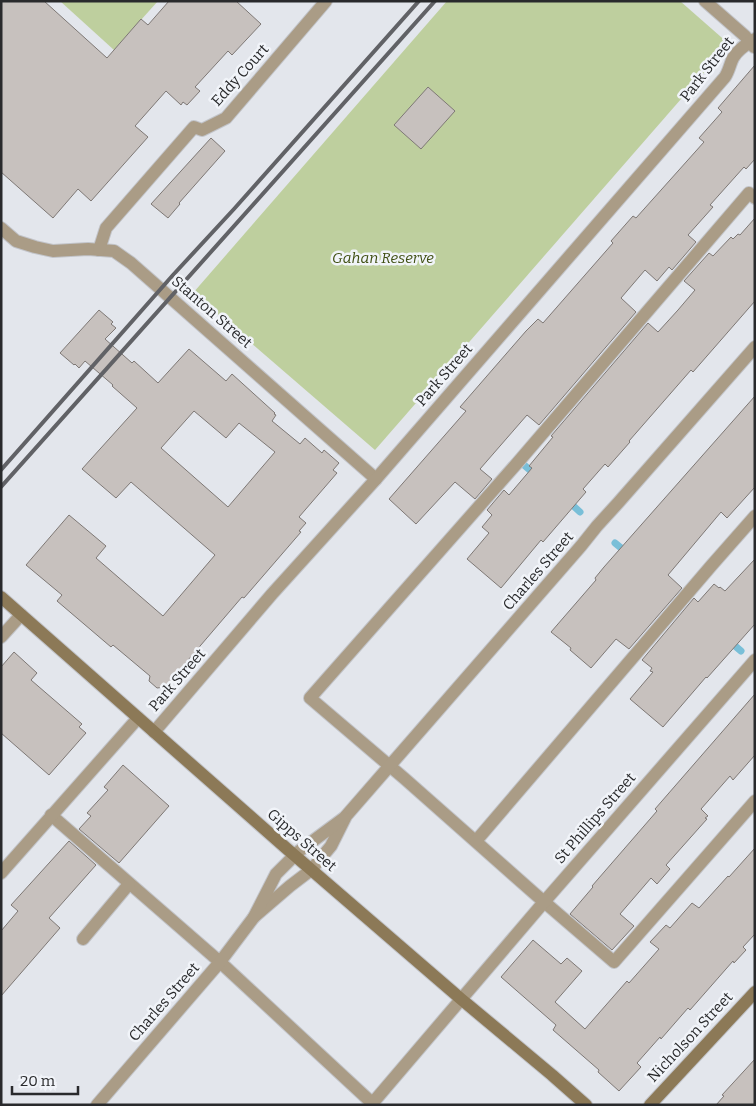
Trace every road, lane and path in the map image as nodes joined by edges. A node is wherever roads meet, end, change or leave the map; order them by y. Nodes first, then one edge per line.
1 (326, 1) edge
2 (705, 1) edge
3 (753, 43) edge
4 (755, 198) edge
5 (1, 228) edge
6 (99, 250) junction
7 (755, 347) edge
8 (376, 479) junction
9 (755, 516) edge
10 (1, 597) edge
11 (22, 615) junction
12 (1, 637) edge
13 (755, 660) edge
14 (138, 718) junction
15 (154, 732) junction
16 (389, 766) junction
17 (755, 801) edge
18 (51, 816) junction
19 (346, 816) junction
20 (476, 841) junction
21 (294, 855) junction
22 (311, 870) junction
23 (1, 873) edge
24 (130, 884) junction
25 (544, 902) junction
26 (254, 917) junction
27 (82, 939) dead end
28 (220, 962) junction
29 (755, 992) edge
30 (462, 999) junction
31 (372, 1104) edge
32 (97, 1105) edge
33 (586, 1105) edge
34 (650, 1105) edge

1 - 6 street, Eddy Court
2 - 3 street
3 - 8 street, Park Street
4 - 16 street
5 - 6 street, Stanton Street
6 - 8 street, Stanton Street
7 - 16 street, Charles Street
8 - 15 street, Park Street
9 - 20 street
10 - 11 street, Gipps Street
11 - 12 street
11 - 14 street, Gipps Street
13 - 25 street, St Phillips Street
14 - 15 street, Gipps Street
14 - 18 street, Park Street
15 - 21 street, Gipps Street
16 - 19 street, Charles Street
16 - 20 street
17 - 25 street
18 - 23 street, Park Street
18 - 24 street
19 - 21 street, Charles Street
19 - 22 street, Charles Street
20 - 25 street
21 - 22 street, Gipps Street
21 - 26 street, Charles Street
22 - 26 street, Charles Street
22 - 30 street, Gipps Street
24 - 27 street
24 - 28 street
25 - 30 street, St Phillips Street
26 - 28 street, Charles Street
28 - 31 street
28 - 32 street, Charles Street
29 - 34 street, Nicholson Street
30 - 31 street, St Phillips Street
30 - 33 street, Gipps Street

